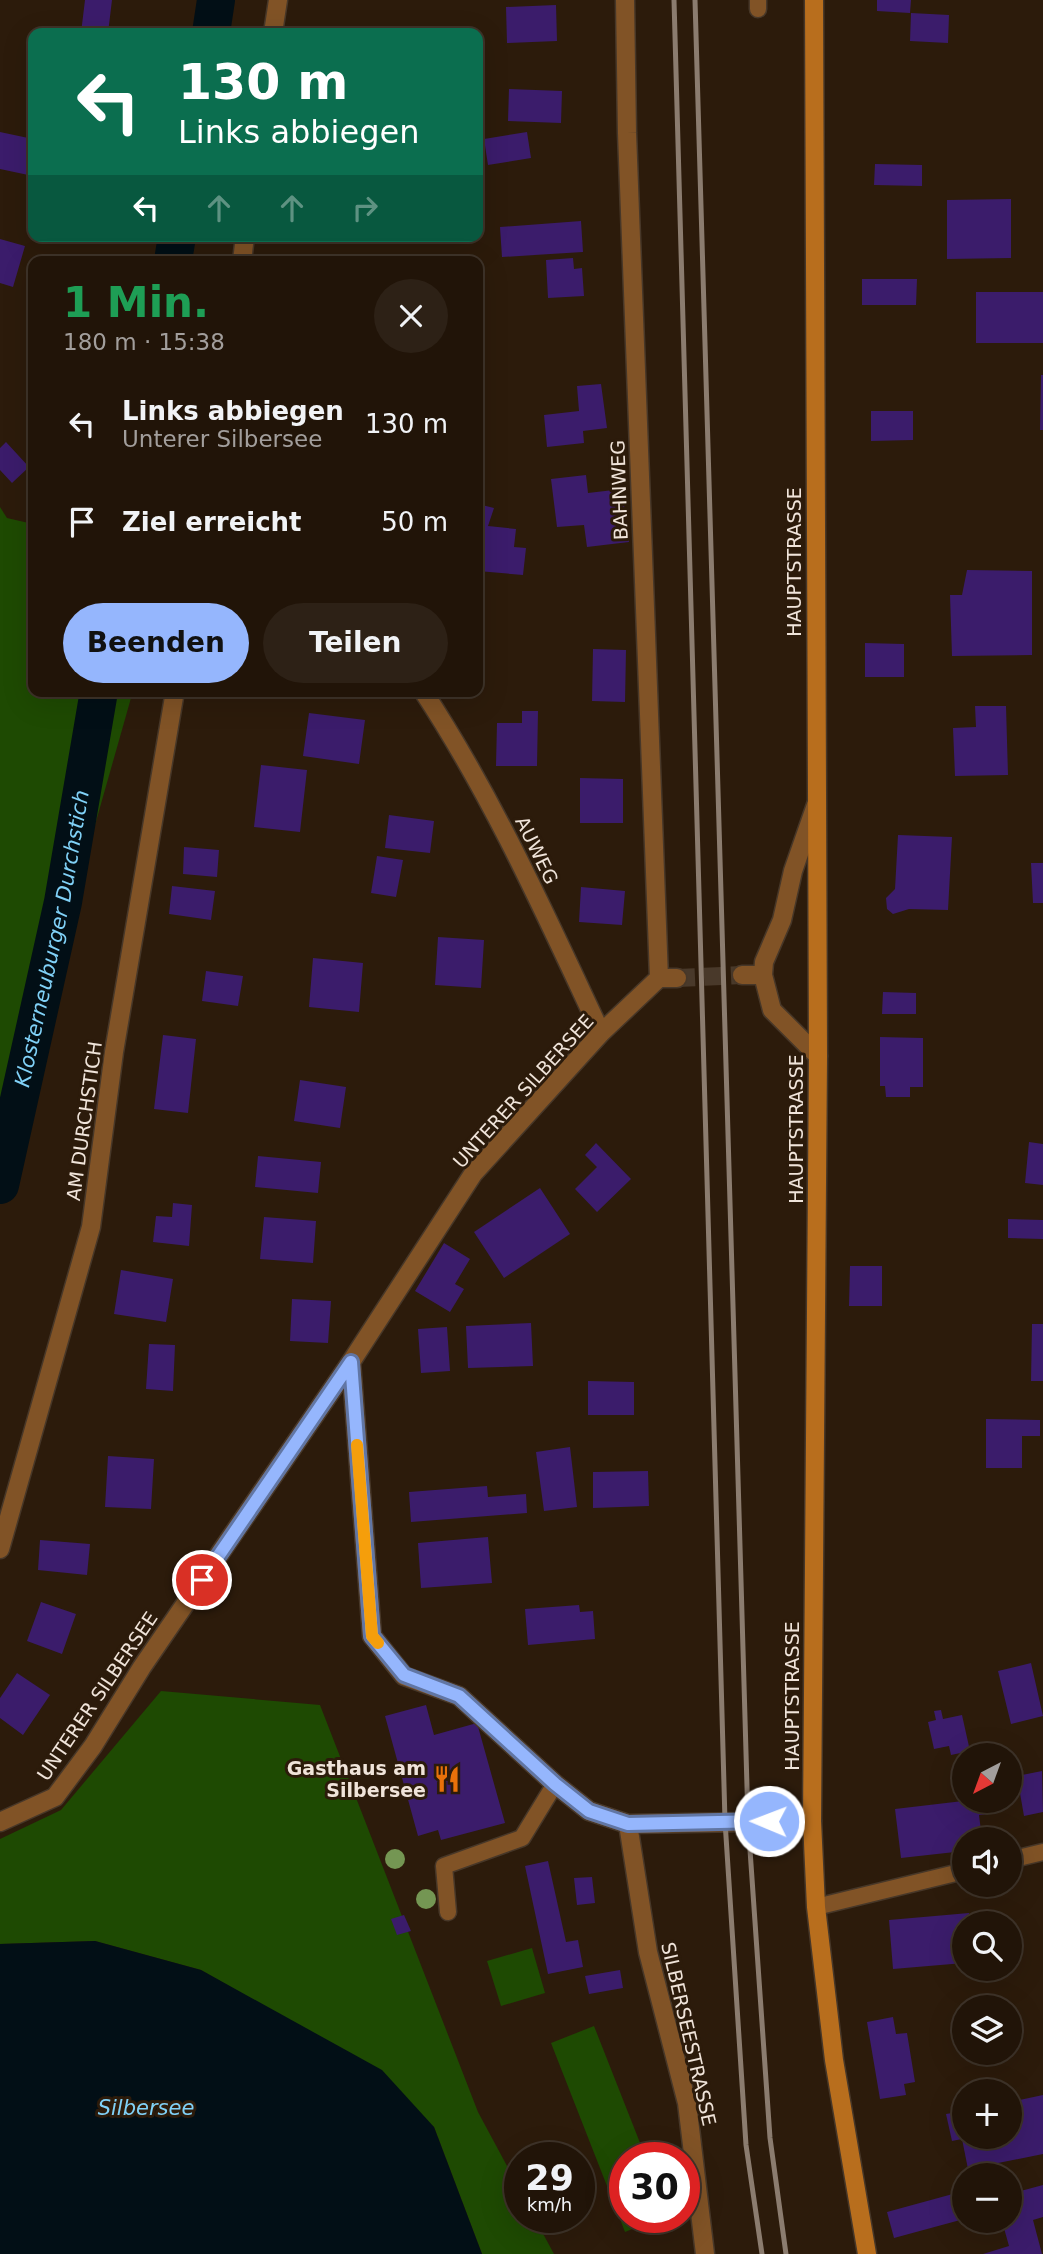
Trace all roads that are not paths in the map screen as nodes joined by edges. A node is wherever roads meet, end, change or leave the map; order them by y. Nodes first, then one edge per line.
1 (278, 0) edge
2 (625, 0) edge
3 (814, 0) edge
4 (274, 28) edge
5 (174, 697) edge
6 (427, 697) edge
7 (816, 805) junction
8 (742, 975) tunnel mouth
9 (763, 975) junction
10 (659, 978) junction
11 (677, 978) tunnel mouth
12 (601, 1033) junction
13 (818, 1056) junction
14 (351, 1362) junction
15 (0, 1549) edge
16 (555, 1784) junction
17 (812, 1821) junction
18 (0, 1822) edge
19 (628, 1824) junction
20 (1043, 1852) edge
21 (1022, 1857) edge
22 (952, 1874) edge
23 (816, 1907) junction
24 (448, 1912) dead end
25 (705, 2254) edge
26 (867, 2254) edge

1 - 4 street
2 - 10 street, BAHNWEG
3 - 7 main road, HAUPTSTRASSE
5 - 15 street, AM DURCHSTICH
6 - 12 street, AUWEG
7 - 9 street
7 - 13 main road, HAUPTSTRASSE
8 - 9 street
9 - 13 street
10 - 11 street
10 - 12 street, UNTERER SILBERSEE
12 - 14 street, UNTERER SILBERSEE
13 - 17 main road, HAUPTSTRASSE
14 - 16 street
14 - 18 street, UNTERER SILBERSEE
16 - 19 street
16 - 24 lane
17 - 19 street
17 - 23 main road, HAUPTSTRASSE
19 - 25 street, SILBERSEESTRASSE
20 - 21 lane
22 - 23 lane
23 - 26 main road, HAUPTSTRASSE

